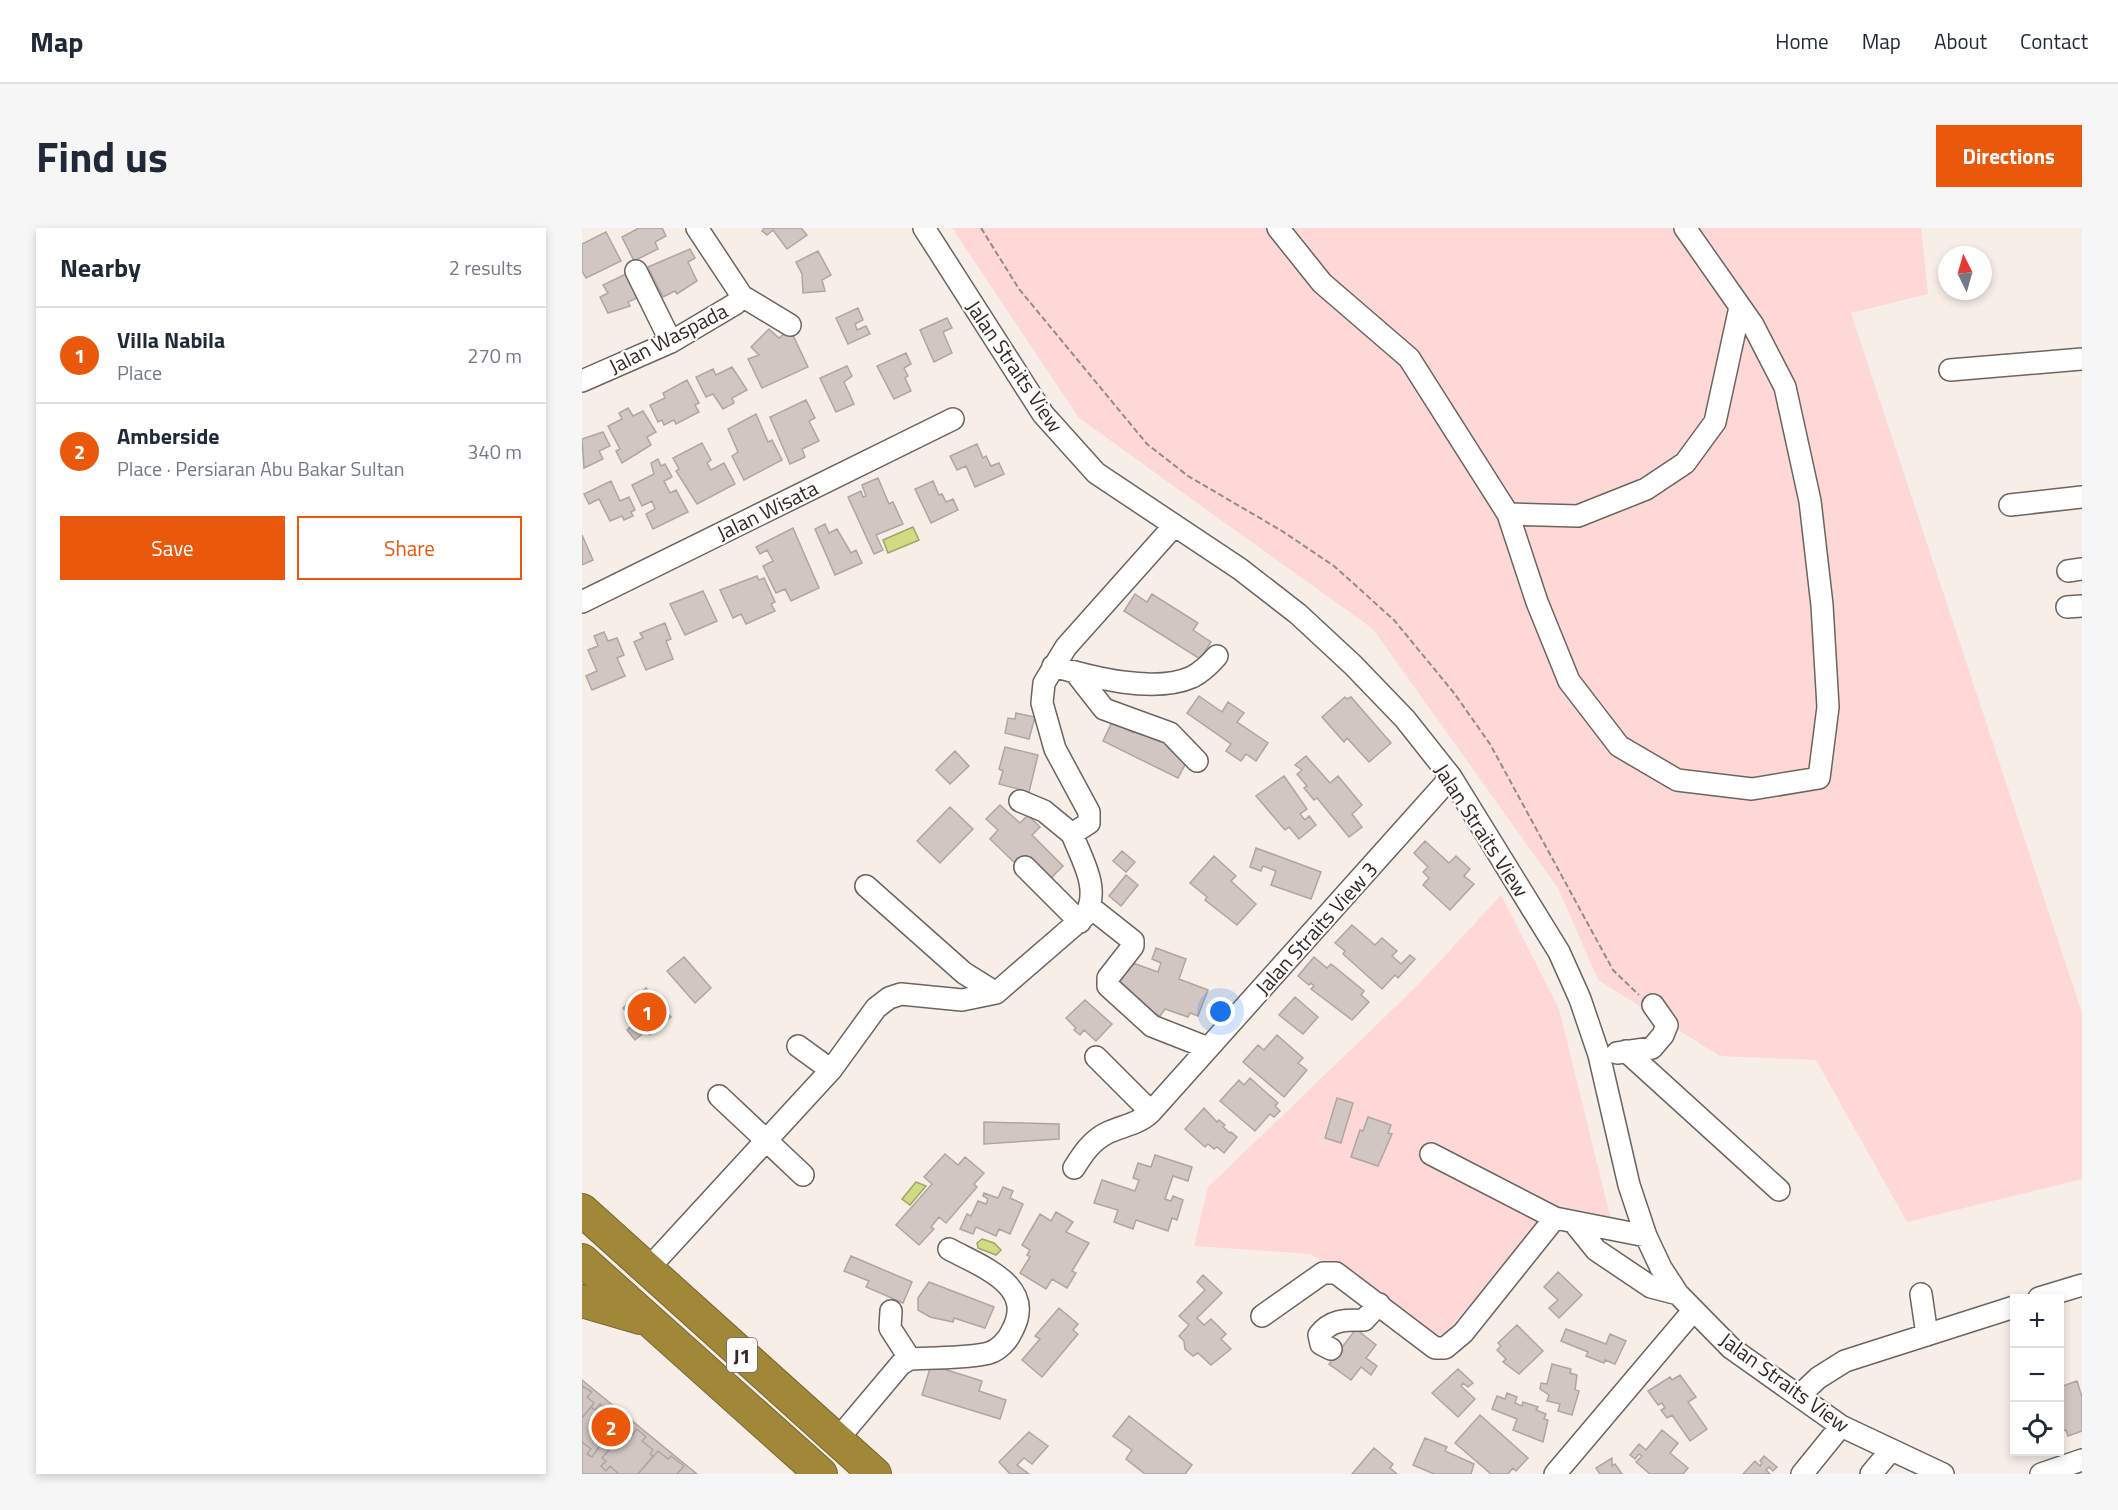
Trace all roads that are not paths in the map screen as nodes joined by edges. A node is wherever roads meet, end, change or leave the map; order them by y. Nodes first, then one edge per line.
1 (697, 228) edge
2 (924, 228) edge
3 (1278, 228) edge
4 (1685, 228) edge
5 (636, 272) dead end
6 (742, 296) junction
7 (1740, 307) junction
8 (790, 325) dead end
9 (671, 342) junction
10 (2082, 359) edge
11 (1950, 370) dead end
12 (582, 381) edge
13 (953, 419) dead end
14 (2082, 497) edge
15 (2010, 505) dead end
16 (1508, 514) junction
17 (1173, 527) junction
18 (582, 602) edge
19 (1217, 656) dead end
20 (1053, 666) junction
21 (1075, 672) junction
22 (1197, 761) dead end
23 (1450, 777) junction
24 (1020, 801) dead end
25 (1072, 834) junction
26 (1025, 867) dead end
27 (866, 886) dead end
28 (1085, 914) junction
29 (996, 993) junction
30 (1653, 1005) road end
31 (798, 1046) dead end
32 (1208, 1048) junction
33 (1626, 1052) junction
34 (1599, 1056) junction
35 (1096, 1057) dead end
36 (831, 1070) junction
37 (719, 1096) dead end
38 (1150, 1112) junction
39 (766, 1139) junction
40 (1431, 1154) dead end
41 (1074, 1168) dead end
42 (803, 1175) dead end
43 (1779, 1190) dead end
44 (582, 1210) edge
45 (1565, 1221) junction
46 (582, 1235) edge
47 (1646, 1236) junction
48 (617, 1242) junction
49 (949, 1249) dead end
50 (582, 1260) edge
51 (647, 1270) junction
52 (2082, 1285) edge
53 (1678, 1294) junction
54 (1922, 1294) dead end
55 (2054, 1294) edge
56 (582, 1301) edge
57 (1379, 1304) junction
58 (2010, 1308) edge
59 (891, 1311) dead end
60 (1693, 1311) junction
61 (1262, 1316) dead end
62 (650, 1321) junction
63 (1927, 1335) junction
64 (1331, 1349) dead end
65 (910, 1359) junction
66 (1799, 1396) junction
67 (1841, 1426) junction
68 (837, 1440) junction
69 (1891, 1450) junction
70 (2082, 1460) edge
71 (1912, 1467) edge
72 (821, 1474) edge
73 (875, 1474) edge
74 (1555, 1474) edge
75 (1802, 1474) edge
76 (1871, 1474) edge
77 (1943, 1474) edge
78 (2041, 1474) edge

1 - 6 street, Jalan Waspada
2 - 17 street, Jalan Straits View
3 - 16 street
4 - 7 street
5 - 9 street
6 - 8 street
6 - 9 street, Jalan Waspada
7 - 16 street
7 - 16 street
9 - 12 street, Jalan Waspada
10 - 11 street
13 - 18 street, Jalan Wisata
14 - 15 street
17 - 20 street
17 - 23 street, Jalan Straits View
19 - 21 street
20 - 21 street
20 - 25 street
21 - 22 street
23 - 32 street, Jalan Straits View 3
23 - 34 street, Jalan Straits View
24 - 25 street
25 - 28 street
26 - 28 street
27 - 29 street
28 - 29 street
28 - 32 street
29 - 36 street
30 - 33 street
31 - 36 street
32 - 38 street, Jalan Straits View 3
33 - 34 street
33 - 43 street
34 - 47 street, Jalan Straits View
35 - 38 street
36 - 39 street
37 - 39 street
38 - 41 street, Jalan Straits View 3
39 - 42 street
39 - 51 street
40 - 45 street
44 - 48 highway, J1
45 - 47 street
45 - 53 street
45 - 57 street
46 - 48 highway
47 - 53 street, Jalan Straits View
48 - 51 highway, J1
49 - 65 street
50 - 62 highway, J1
51 - 68 highway, J1
52 - 55 street
53 - 60 street, Jalan Straits View
54 - 63 street
56 - 62 highway
57 - 61 street
57 - 64 street
58 - 63 street
59 - 65 street
60 - 66 street, Jalan Straits View
60 - 74 street
62 - 72 highway, J1
63 - 66 street
65 - 68 street
66 - 67 street, Jalan Straits View
67 - 69 street, Jalan Straits View
67 - 75 street
68 - 73 highway, J1
69 - 71 street, Jalan Straits View
69 - 76 street
70 - 78 street
71 - 77 street, Jalan Straits View

